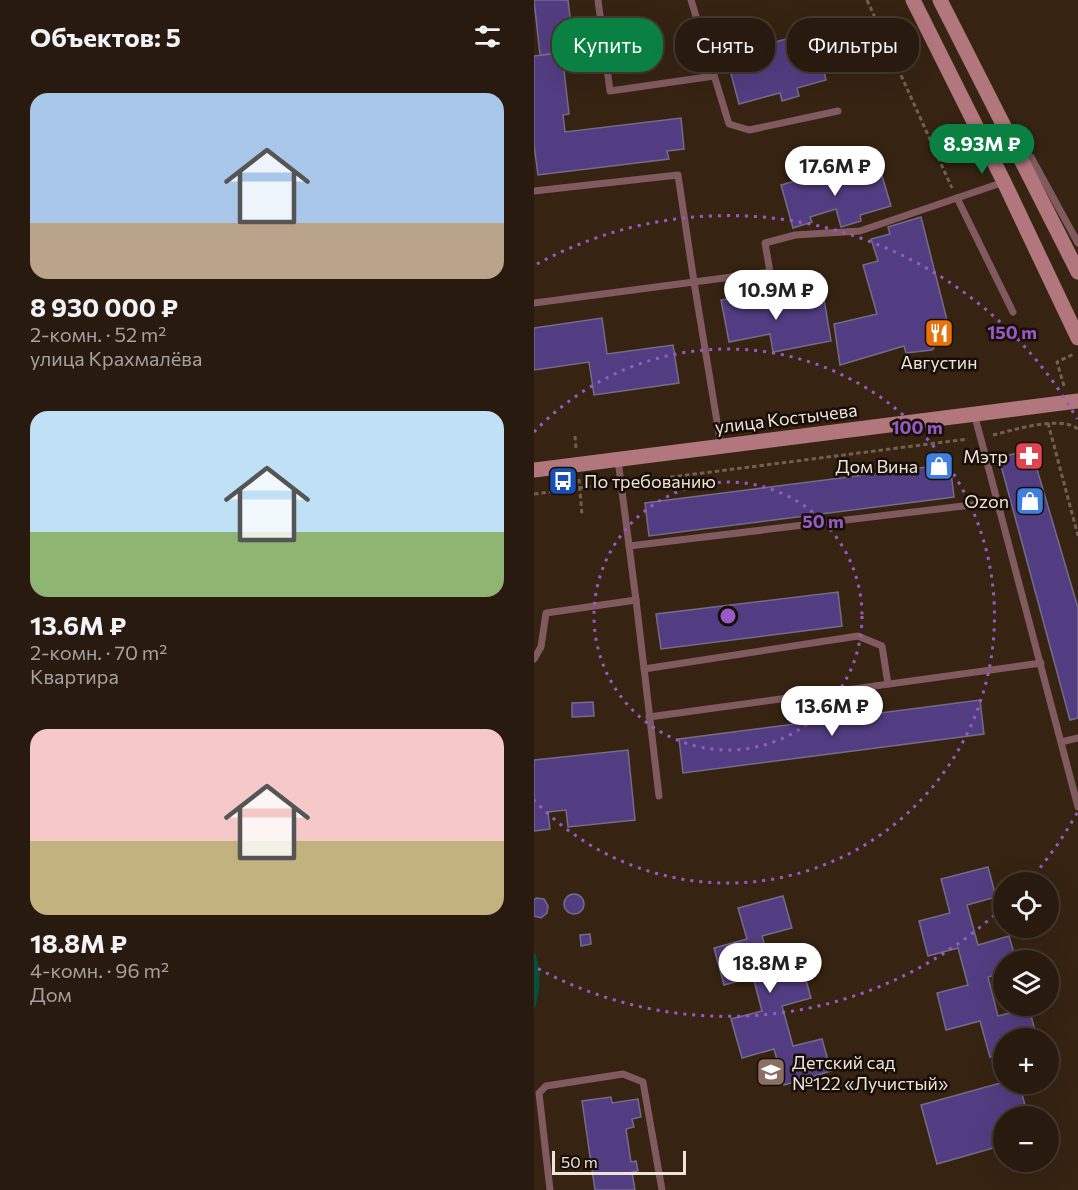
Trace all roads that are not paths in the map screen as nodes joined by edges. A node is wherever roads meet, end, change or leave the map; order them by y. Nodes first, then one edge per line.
1 (598, 0) edge
2 (691, 0) edge
3 (913, 0) edge
4 (940, 0) edge
5 (714, 76) junction
6 (838, 111) dead end
7 (1021, 159) junction
8 (1004, 182) junction
9 (534, 191) edge
10 (957, 198) junction
11 (1078, 243) edge
12 (1078, 272) edge
13 (694, 282) junction
14 (534, 303) edge
15 (1013, 312) dead end
16 (1078, 338) edge
17 (1073, 402) edge
18 (974, 413) junction
19 (721, 446) junction
20 (618, 460) junction
21 (534, 470) edge
22 (997, 502) junction
23 (629, 546) junction
24 (636, 600) junction
25 (534, 659) edge
26 (1041, 663) junction
27 (644, 669) junction
28 (888, 684) junction
29 (650, 717) junction
30 (1078, 738) edge
31 (1061, 742) junction
32 (659, 796) dead end
33 (1078, 807) edge
34 (536, 1093) edge
35 (550, 1190) edge
36 (662, 1190) edge

1 - 5 lane
2 - 5 lane
3 - 8 main road
4 - 7 main road
5 - 6 lane
7 - 11 lane
7 - 12 main road
8 - 10 lane
8 - 16 main road
9 - 13 lane
10 - 13 lane
10 - 15 lane
13 - 14 lane
13 - 19 lane
17 - 18 main road, улица Костычева
18 - 19 main road, улица Костычева
18 - 22 lane
19 - 20 main road, улица Костычева
20 - 21 main road, улица Костычева
20 - 23 lane
22 - 23 lane
22 - 26 lane
23 - 24 lane
24 - 25 lane
24 - 27 lane
26 - 28 lane
26 - 31 lane
27 - 28 lane
27 - 29 lane
28 - 29 lane
29 - 32 lane
30 - 31 lane
31 - 33 lane
34 - 35 lane
34 - 36 lane

